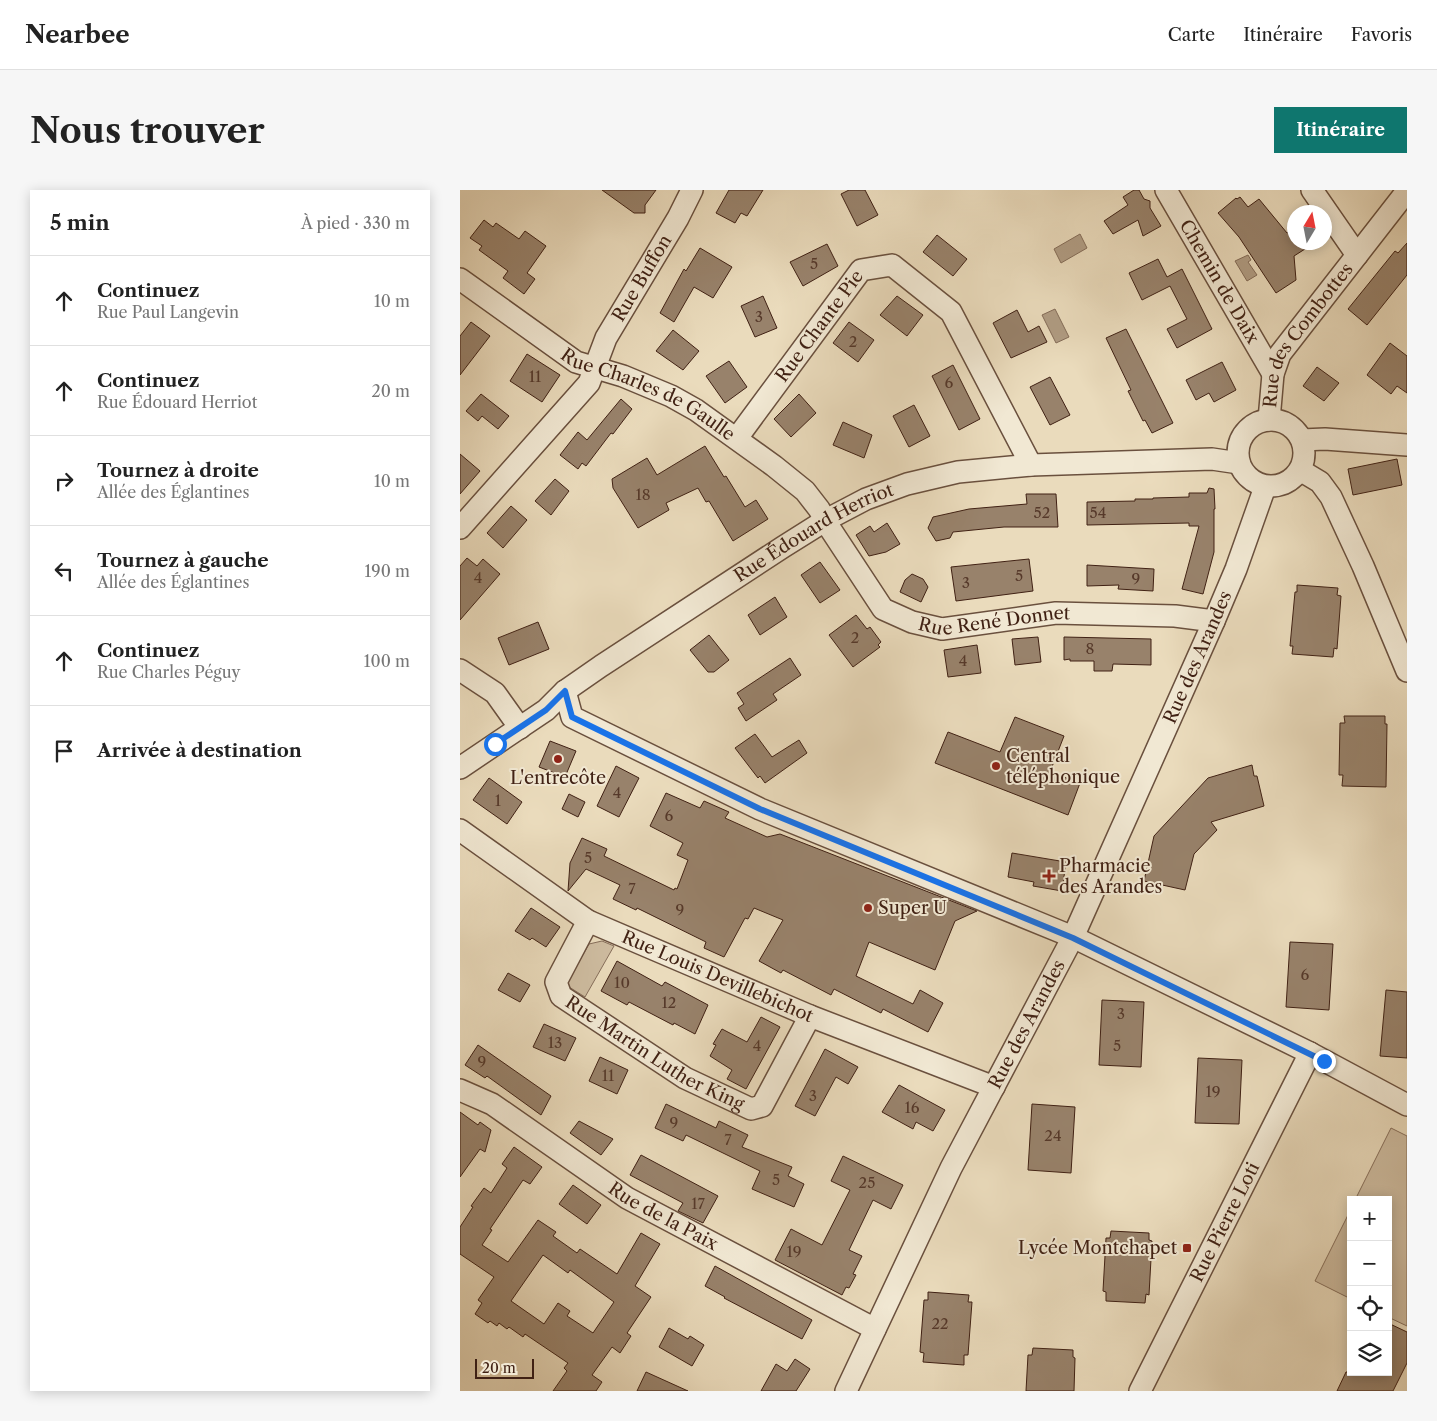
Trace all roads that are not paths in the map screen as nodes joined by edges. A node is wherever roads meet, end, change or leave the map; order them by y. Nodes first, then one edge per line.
1 (692, 190) edge
2 (1166, 190) edge
3 (1312, 190) edge
4 (1407, 191) edge
5 (1356, 255) junction
6 (460, 279) edge
7 (596, 368) junction
8 (1274, 374) junction
9 (1269, 420) junction
10 (737, 438) junction
11 (1302, 440) junction
12 (1407, 445) edge
13 (1239, 463) junction
14 (1031, 465) junction
15 (1300, 470) junction
16 (1265, 487) junction
17 (826, 520) junction
18 (460, 528) edge
19 (1214, 621) junction
20 (460, 670) edge
21 (1407, 671) edge
22 (565, 691) junction
23 (520, 728) junction
24 (460, 768) edge
25 (460, 830) edge
26 (588, 921) junction
27 (1073, 938) junction
28 (810, 1016) junction
29 (1310, 1053) junction
30 (994, 1087) junction
31 (460, 1090) edge
32 (1407, 1105) edge
33 (875, 1329) junction
34 (846, 1391) edge
35 (1140, 1391) edge

1 - 7 street, Rue Buffon
2 - 8 street, Chemin de Daix
3 - 5 street, Rue des Combottes
4 - 5 street, Rue des Combottes
5 - 8 street, Rue des Combottes
6 - 7 street, Rue Charles de Gaulle
7 - 10 street, Rue Charles de Gaulle
7 - 18 street, Rue Buffon
8 - 9 street, Rue des Combottes
9 - 11 street
9 - 13 street
10 - 14 street, Rue Chante Pie
10 - 17 street, Rue Charles de Gaulle
11 - 12 street
11 - 15 street
13 - 14 street, Rue Édouard Herriot
13 - 16 street
14 - 17 street, Rue Édouard Herriot
15 - 16 street
15 - 21 street
16 - 19 street, Rue des Arandes
17 - 19 street, Rue René Donnet
17 - 22 street, Rue Édouard Herriot
19 - 27 street, Rue des Arandes
20 - 23 street
22 - 23 street, Rue Édouard Herriot
22 - 27 street
23 - 24 street, Rue Édouard Herriot
25 - 26 street, Rue Louis Devillebichot
26 - 28 street, Rue Louis Devillebichot
26 - 28 street, Rue Martin Luther King
27 - 29 street
27 - 30 street, Rue des Arandes
28 - 30 street, Rue Louis Devillebichot
29 - 32 street
29 - 35 street, Rue Pierre Loti
30 - 33 street, Rue des Arandes
31 - 33 street, Rue de la Paix
33 - 34 street, Rue des Arandes

